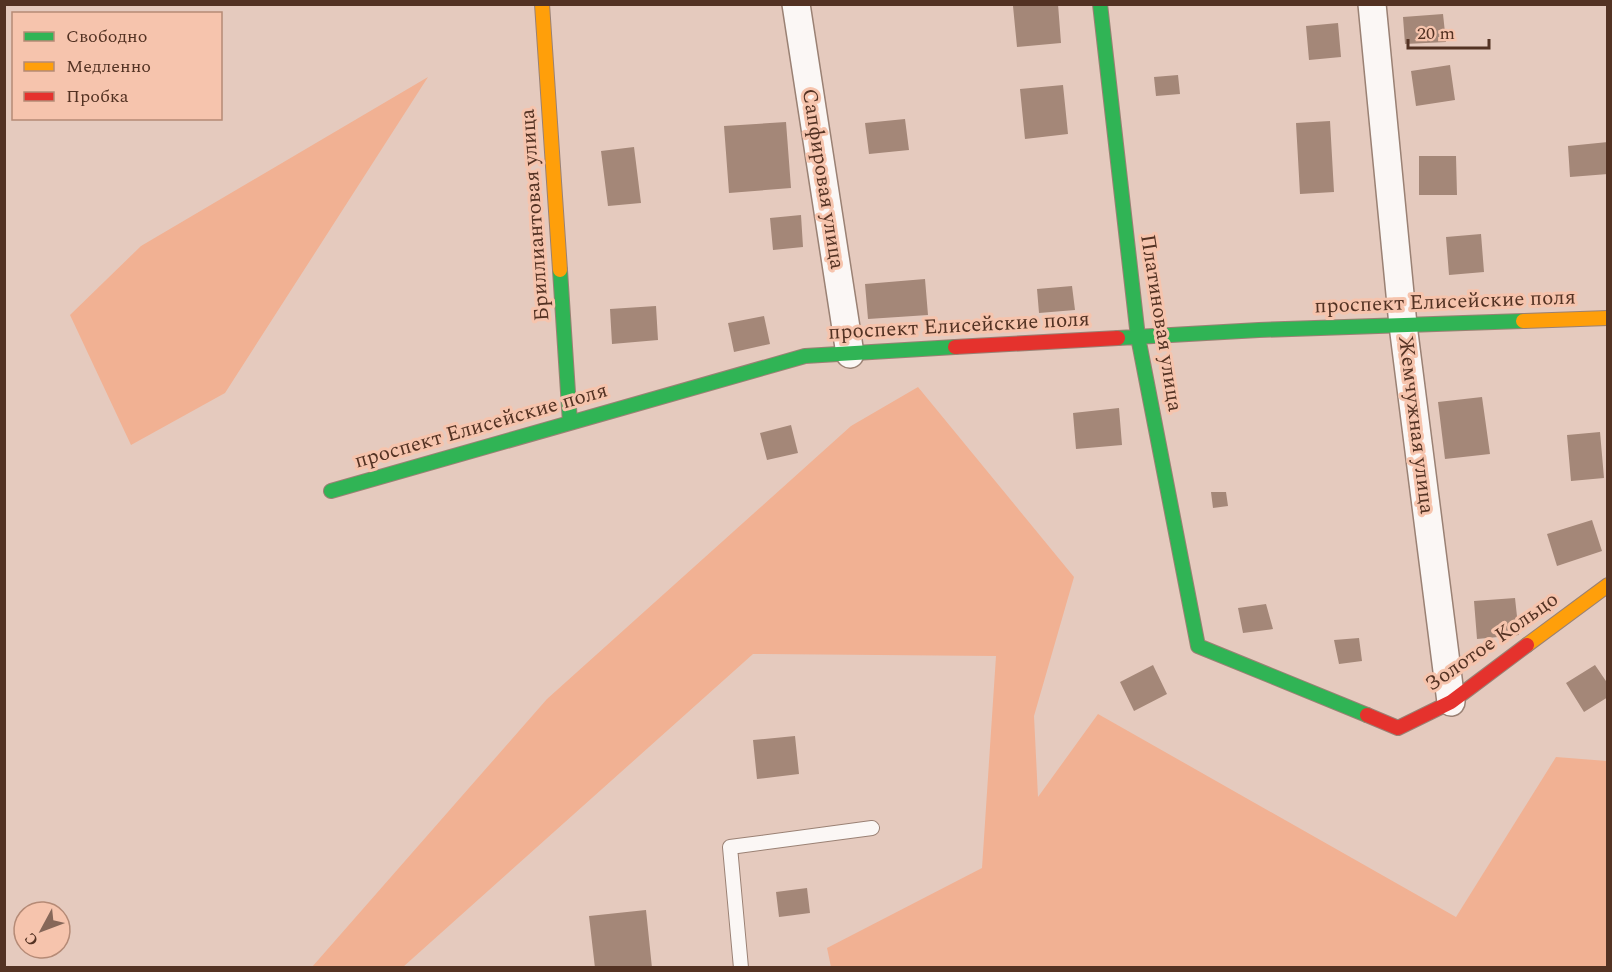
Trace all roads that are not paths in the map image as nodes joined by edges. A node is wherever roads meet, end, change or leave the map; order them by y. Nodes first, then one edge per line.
1 (542, 4) edge
2 (796, 4) edge
3 (1100, 4) edge
4 (1372, 4) edge
5 (1608, 318) edge
6 (1403, 325) junction
7 (1138, 337) junction
8 (849, 354) junction
9 (570, 423) junction
10 (331, 491) dead end
11 (1608, 585) edge
12 (1197, 646) joint
13 (1451, 702) junction
14 (872, 828) dead end
15 (741, 968) edge

1 - 9 street, Бриллиантовая улица
2 - 8 street, Сапфировая улица
3 - 7 street, Платиновая улица
4 - 6 street, Жемчужная улица
5 - 6 street, проспект Елисейские поля
6 - 7 street, проспект Елисейские поля
6 - 13 street, Жемчужная улица
7 - 8 street, проспект Елисейские поля
7 - 12 street, Платиновая улица
8 - 9 street, проспект Елисейские поля
9 - 10 street, проспект Елисейские поля
11 - 13 street, Золотое Кольцо
12 - 13 street, Золотое Кольцо
14 - 15 lane

